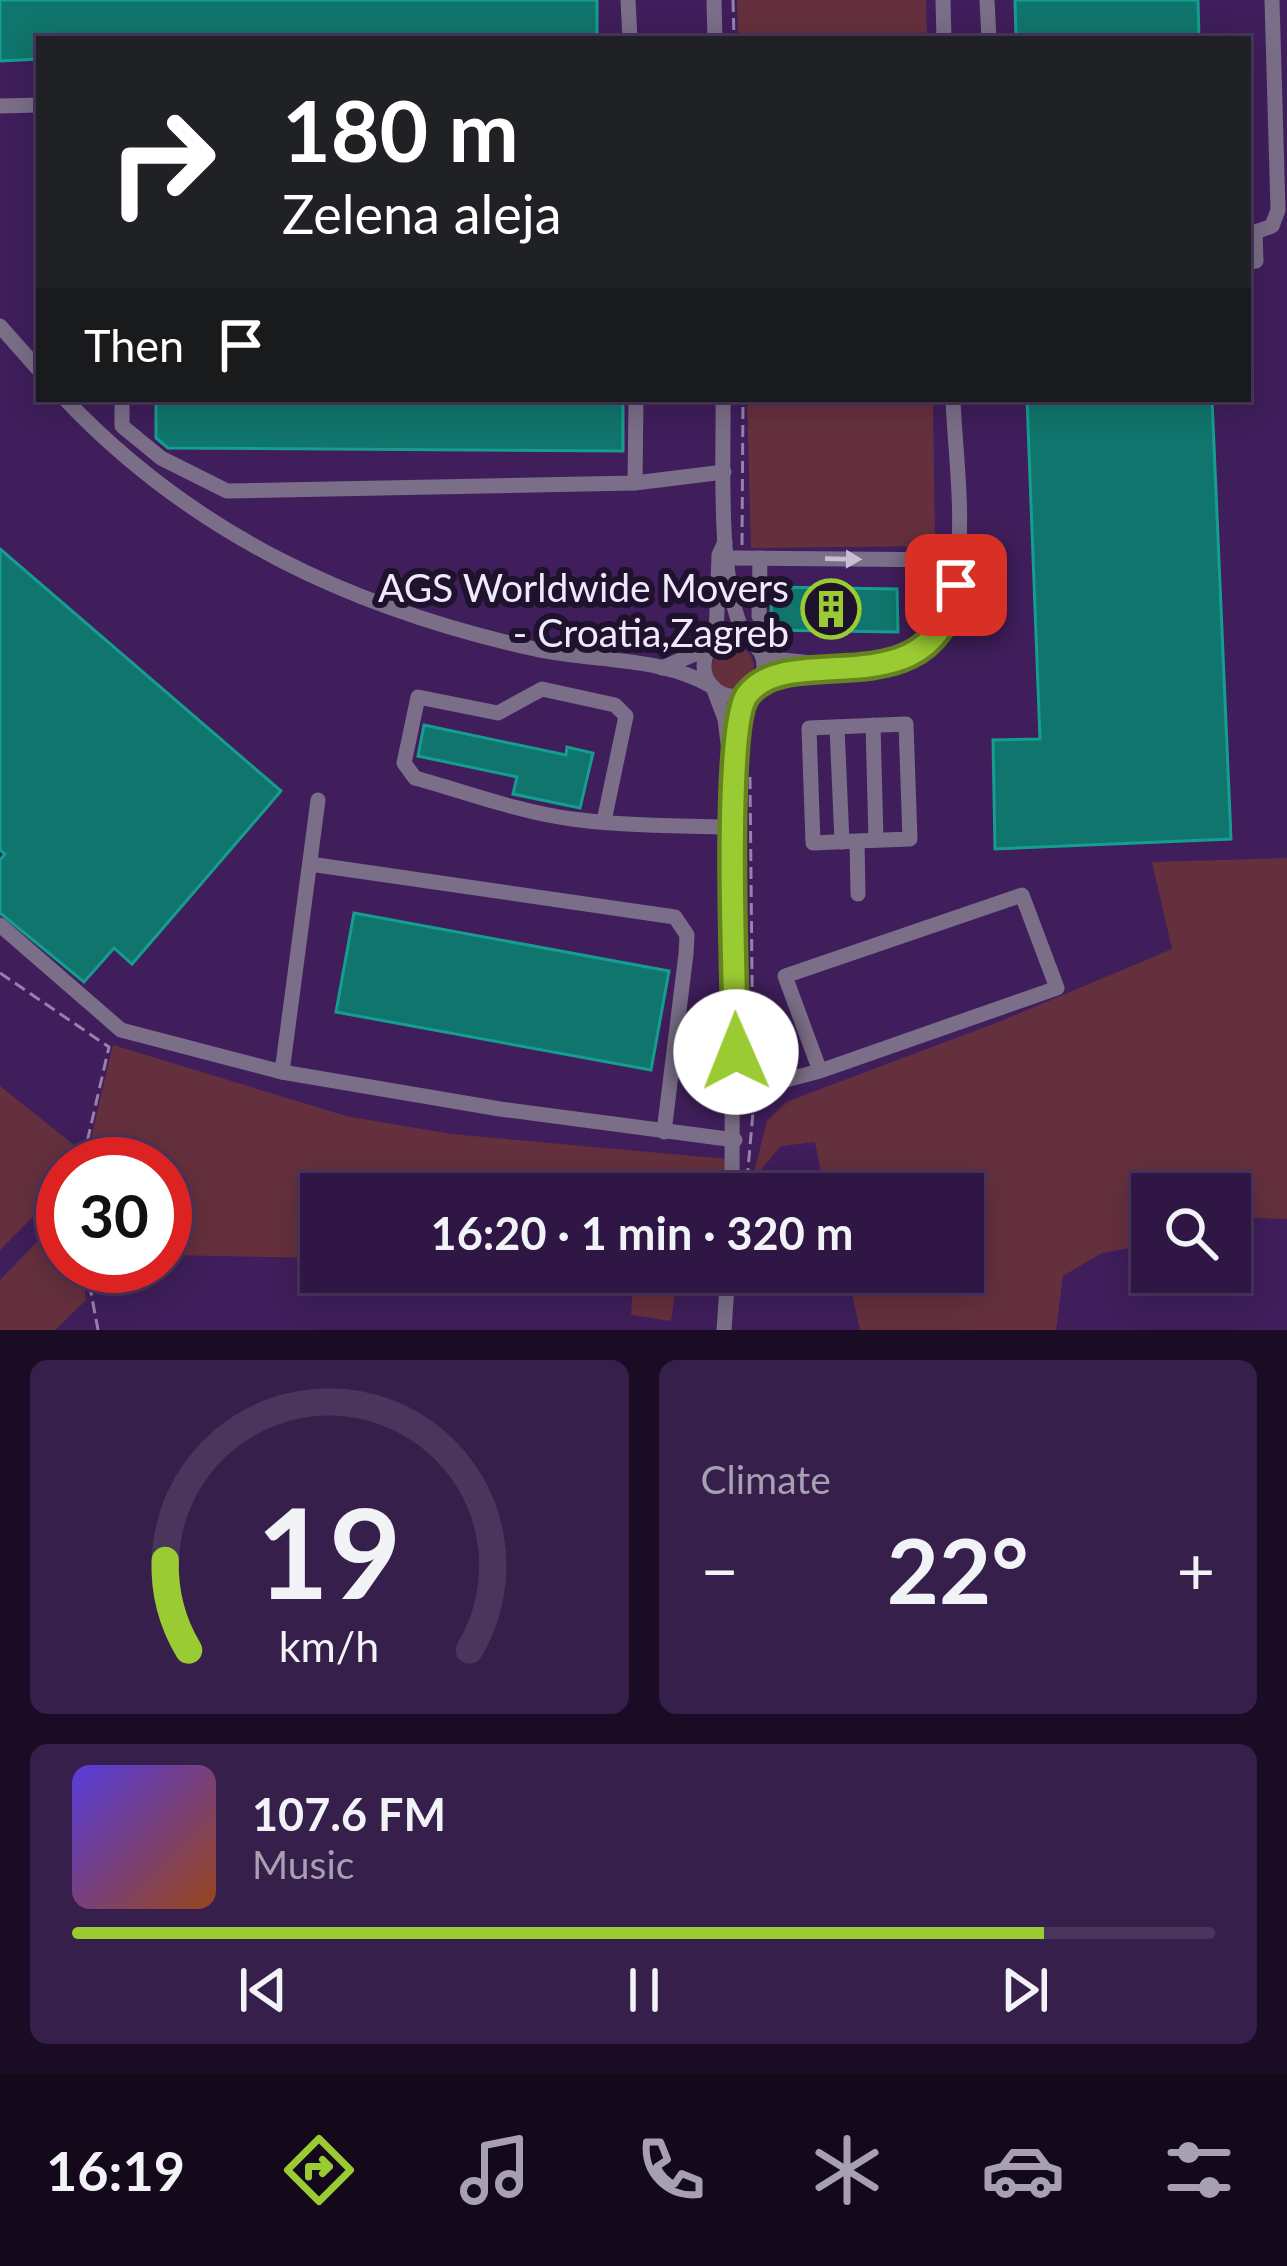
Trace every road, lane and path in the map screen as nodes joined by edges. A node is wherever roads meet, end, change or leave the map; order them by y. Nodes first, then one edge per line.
1 (628, 0) edge
2 (714, 0) edge
3 (733, 0) edge
4 (944, 0) edge
5 (988, 0) edge
6 (1271, 0) edge
7 (630, 36) edge
8 (716, 36) edge
9 (734, 36) edge
10 (944, 36) edge
11 (989, 36) edge
12 (36, 105) edge
13 (0, 106) edge
14 (1251, 232) edge
15 (1251, 262) edge
16 (0, 326) edge
17 (36, 367) edge
18 (68, 402) edge
19 (122, 402) edge
20 (636, 402) edge
21 (723, 402) edge
22 (953, 402) edge
23 (724, 472) junction
24 (634, 483) junction
25 (728, 550) junction
26 (760, 558) junction
27 (920, 560) junction
28 (956, 560) junction
29 (919, 609) dead end
30 (759, 616) dead end
31 (752, 644) junction
32 (711, 647) junction
33 (844, 667) junction
34 (662, 668) junction
35 (713, 687) junction
36 (752, 689) junction
37 (873, 725) junction
38 (837, 727) junction
39 (733, 784) junction
40 (318, 800) dead end
41 (604, 821) junction
42 (733, 827) junction
43 (876, 841) junction
44 (849, 842) junction
45 (310, 864) junction
46 (858, 895) dead end
47 (0, 925) edge
48 (753, 926) dead end
49 (0, 973) edge
50 (820, 1071) junction
51 (282, 1072) junction
52 (745, 1090) junction
53 (664, 1132) junction
54 (88, 1137) edge
55 (736, 1140) junction
56 (734, 1173) edge
57 (749, 1173) edge
58 (91, 1293) edge
59 (727, 1293) edge
60 (98, 1330) edge
61 (724, 1330) edge

1 - 7 street
2 - 8 street
3 - 9 path
4 - 10 street
5 - 11 street
6 - 14 street
12 - 13 street
14 - 15 street
16 - 17 street
18 - 34 street
19 - 24 street
20 - 24 street
21 - 23 street
22 - 28 street
23 - 24 street
23 - 25 street
25 - 26 street
25 - 31 street
25 - 32 street
26 -> 27 street
26 - 30 street
27 - 28 street
27 - 29 street
28 - 33 street
31 - 32 street
31 - 33 street
31 - 36 street
32 - 34 street
32 - 35 street
33 - 36 street
34 - 35 street
35 - 36 street
35 - 39 street
36 - 39 street
37 - 38 street
37 - 43 street
37 - 43 street
38 - 44 street
38 - 44 street
39 - 42 street
40 - 45 street
41 - 41 street
41 - 42 street
42 - 52 street
43 - 44 street
44 - 46 street
45 - 51 street
45 - 53 street
47 - 51 street
48 - 52 path
49 - 54 path
50 - 50 street
50 - 52 street
51 - 53 street
52 - 55 street
52 - 57 path
53 - 55 street
55 - 56 street
58 - 60 path
59 - 61 street

